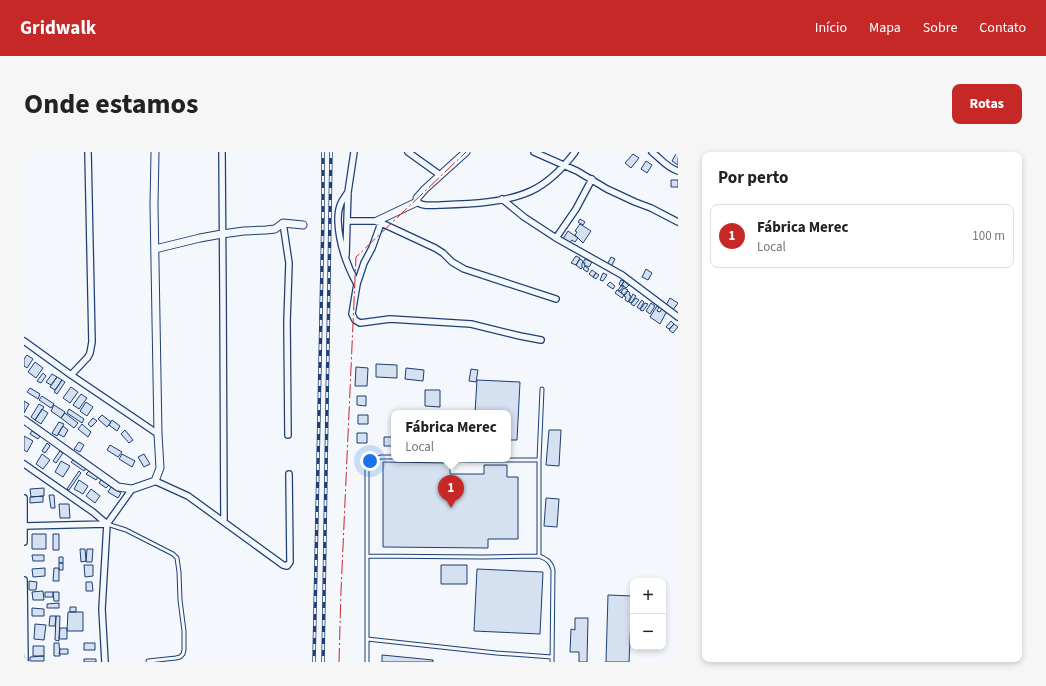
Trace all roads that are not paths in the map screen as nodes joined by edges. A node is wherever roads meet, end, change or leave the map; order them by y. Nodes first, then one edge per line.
1 (88, 152) edge
2 (155, 152) edge
3 (222, 152) edge
4 (354, 152) edge
5 (408, 152) edge
6 (466, 152) edge
7 (534, 152) edge
8 (575, 152) edge
9 (652, 152) edge
10 (565, 166) junction
11 (678, 171) edge
12 (440, 175) junction
13 (592, 179) junction
14 (348, 192) junction
15 (502, 199) junction
16 (417, 202) junction
17 (347, 221) junction
18 (379, 222) junction
19 (678, 222) edge
20 (283, 223) junction
21 (303, 225) dead end
22 (222, 234) junction
23 (556, 238) junction
24 (155, 249) junction
25 (345, 260) junction
26 (357, 284) junction
27 (556, 299) dead end
28 (678, 317) edge
29 (541, 340) dead end
30 (24, 341) edge
31 (71, 375) junction
32 (542, 389) dead end
33 (24, 420) edge
34 (158, 434) junction
35 (288, 435) dead end
36 (391, 457) edge
37 (511, 460) edge
38 (540, 460) junction
39 (24, 464) edge
40 (289, 474) dead end
41 (154, 481) junction
42 (132, 489) junction
43 (24, 498) edge
44 (224, 522) junction
45 (107, 524) junction
46 (24, 526) edge
47 (24, 542) edge
48 (367, 556) junction
49 (539, 556) junction
50 (24, 580) edge
51 (367, 639) junction
52 (552, 657) junction
53 (148, 661) edge
54 (25, 662) edge
55 (105, 662) edge
56 (367, 662) edge
57 (552, 662) edge

1 - 31 street
2 - 24 street
3 - 22 street
4 - 14 street
5 - 12 street
6 - 12 street
7 - 10 street
8 - 10 street
9 - 11 street
10 - 13 street
10 - 15 street
12 - 16 street
13 - 19 street
13 - 23 street
14 - 17 street
14 - 25 street
15 - 16 street
15 - 23 street
16 - 18 street
17 - 18 street
17 - 25 street
18 - 26 street
18 - 27 street
20 - 21 street
20 - 22 street
20 - 35 street
22 - 24 street
22 - 44 street
23 - 28 street
24 - 34 street
25 - 26 street
26 - 29 street
30 - 31 street
31 - 34 street
32 - 38 lane
33 - 42 street
34 - 41 street
36 - 48 lane
37 - 38 lane
38 - 49 lane
39 - 45 street
40 - 44 street
41 - 42 street
41 - 44 street
42 - 45 street
43 - 46 street
45 - 46 street
45 - 53 lane
45 - 55 street
46 - 47 street
48 - 49 lane
48 - 51 lane
49 - 52 lane
50 - 54 street
51 - 52 lane
51 - 56 lane
52 - 57 lane

